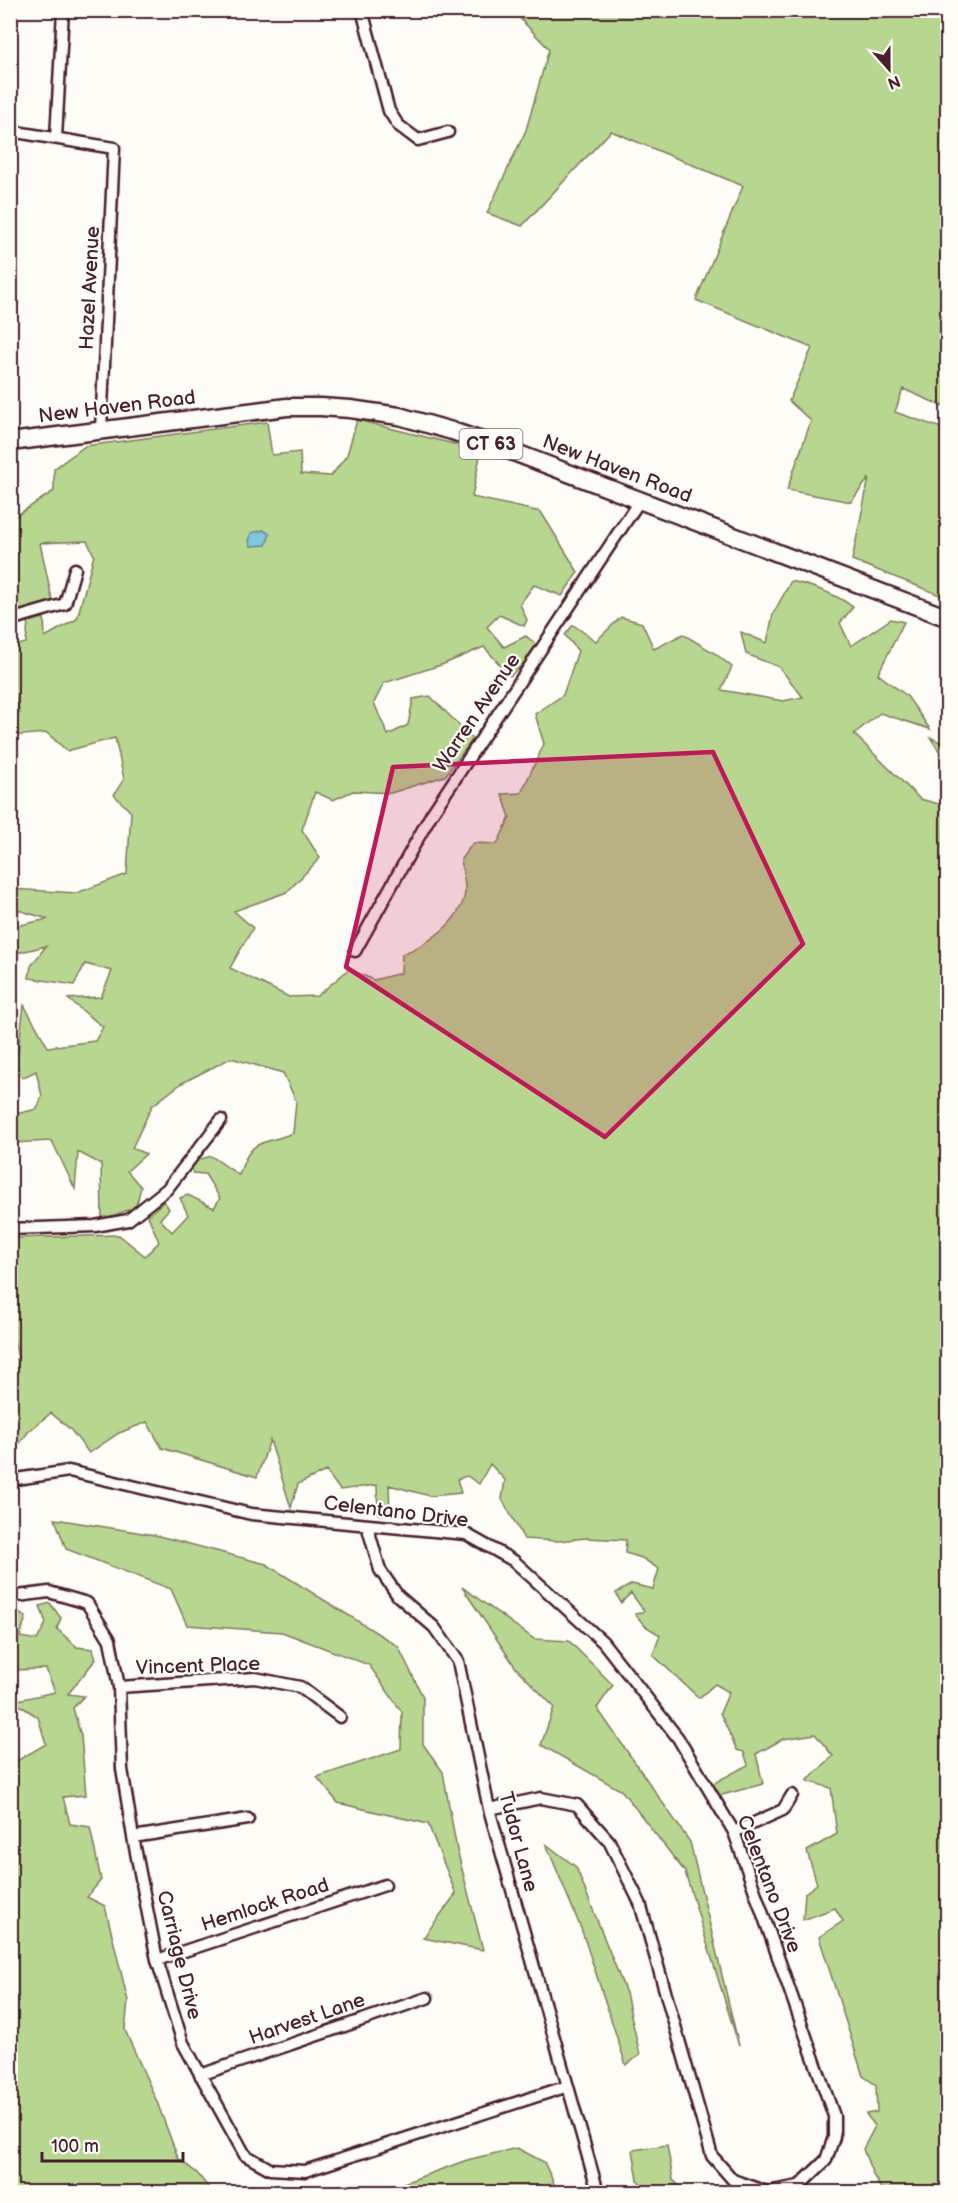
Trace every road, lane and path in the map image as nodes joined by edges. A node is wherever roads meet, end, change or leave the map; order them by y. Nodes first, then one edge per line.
1 (63, 10) edge
2 (362, 10) edge
3 (10, 131) edge
4 (448, 132) dead end
5 (56, 138) junction
6 (101, 430) junction
7 (10, 442) edge
8 (640, 500) junction
9 (75, 569) dead end
10 (948, 618) edge
11 (10, 620) edge
12 (355, 951) dead end
13 (221, 1120) dead end
14 (10, 1229) edge
15 (10, 1480) edge
16 (367, 1525) junction
17 (10, 1597) edge
18 (118, 1687) junction
19 (340, 1717) dead end
20 (792, 1795) dead end
21 (489, 1809) junction
22 (248, 1819) dead end
23 (734, 1832) junction
24 (133, 1837) junction
25 (385, 1885) dead end
26 (157, 1960) junction
27 (427, 1998) dead end
28 (200, 2075) junction
29 (568, 2086) junction
30 (598, 2193) edge

1 - 5 street
2 - 4 street
3 - 5 street
5 - 6 street, Hazel Avenue
6 - 7 main road, New Haven Road / CT 63
6 - 8 main road, New Haven Road / CT 63
8 - 10 main road, New Haven Road / CT 63
8 - 12 street, Warren Avenue
9 - 11 street
13 - 14 street
15 - 16 street, Celentano Drive
16 - 21 street, Tudor Lane
16 - 23 street, Celentano Drive
17 - 18 street, Carriage Drive
18 - 19 street, Vincent Place
18 - 24 street, Carriage Drive
20 - 23 street
21 - 23 street, Celentano Drive
21 - 29 street, Tudor Lane
22 - 24 street
24 - 26 street, Carriage Drive
25 - 26 street, Hemlock Road
26 - 28 street, Carriage Drive
27 - 28 street, Harvest Lane
28 - 29 street, Carriage Drive
29 - 30 street, Tudor Lane

